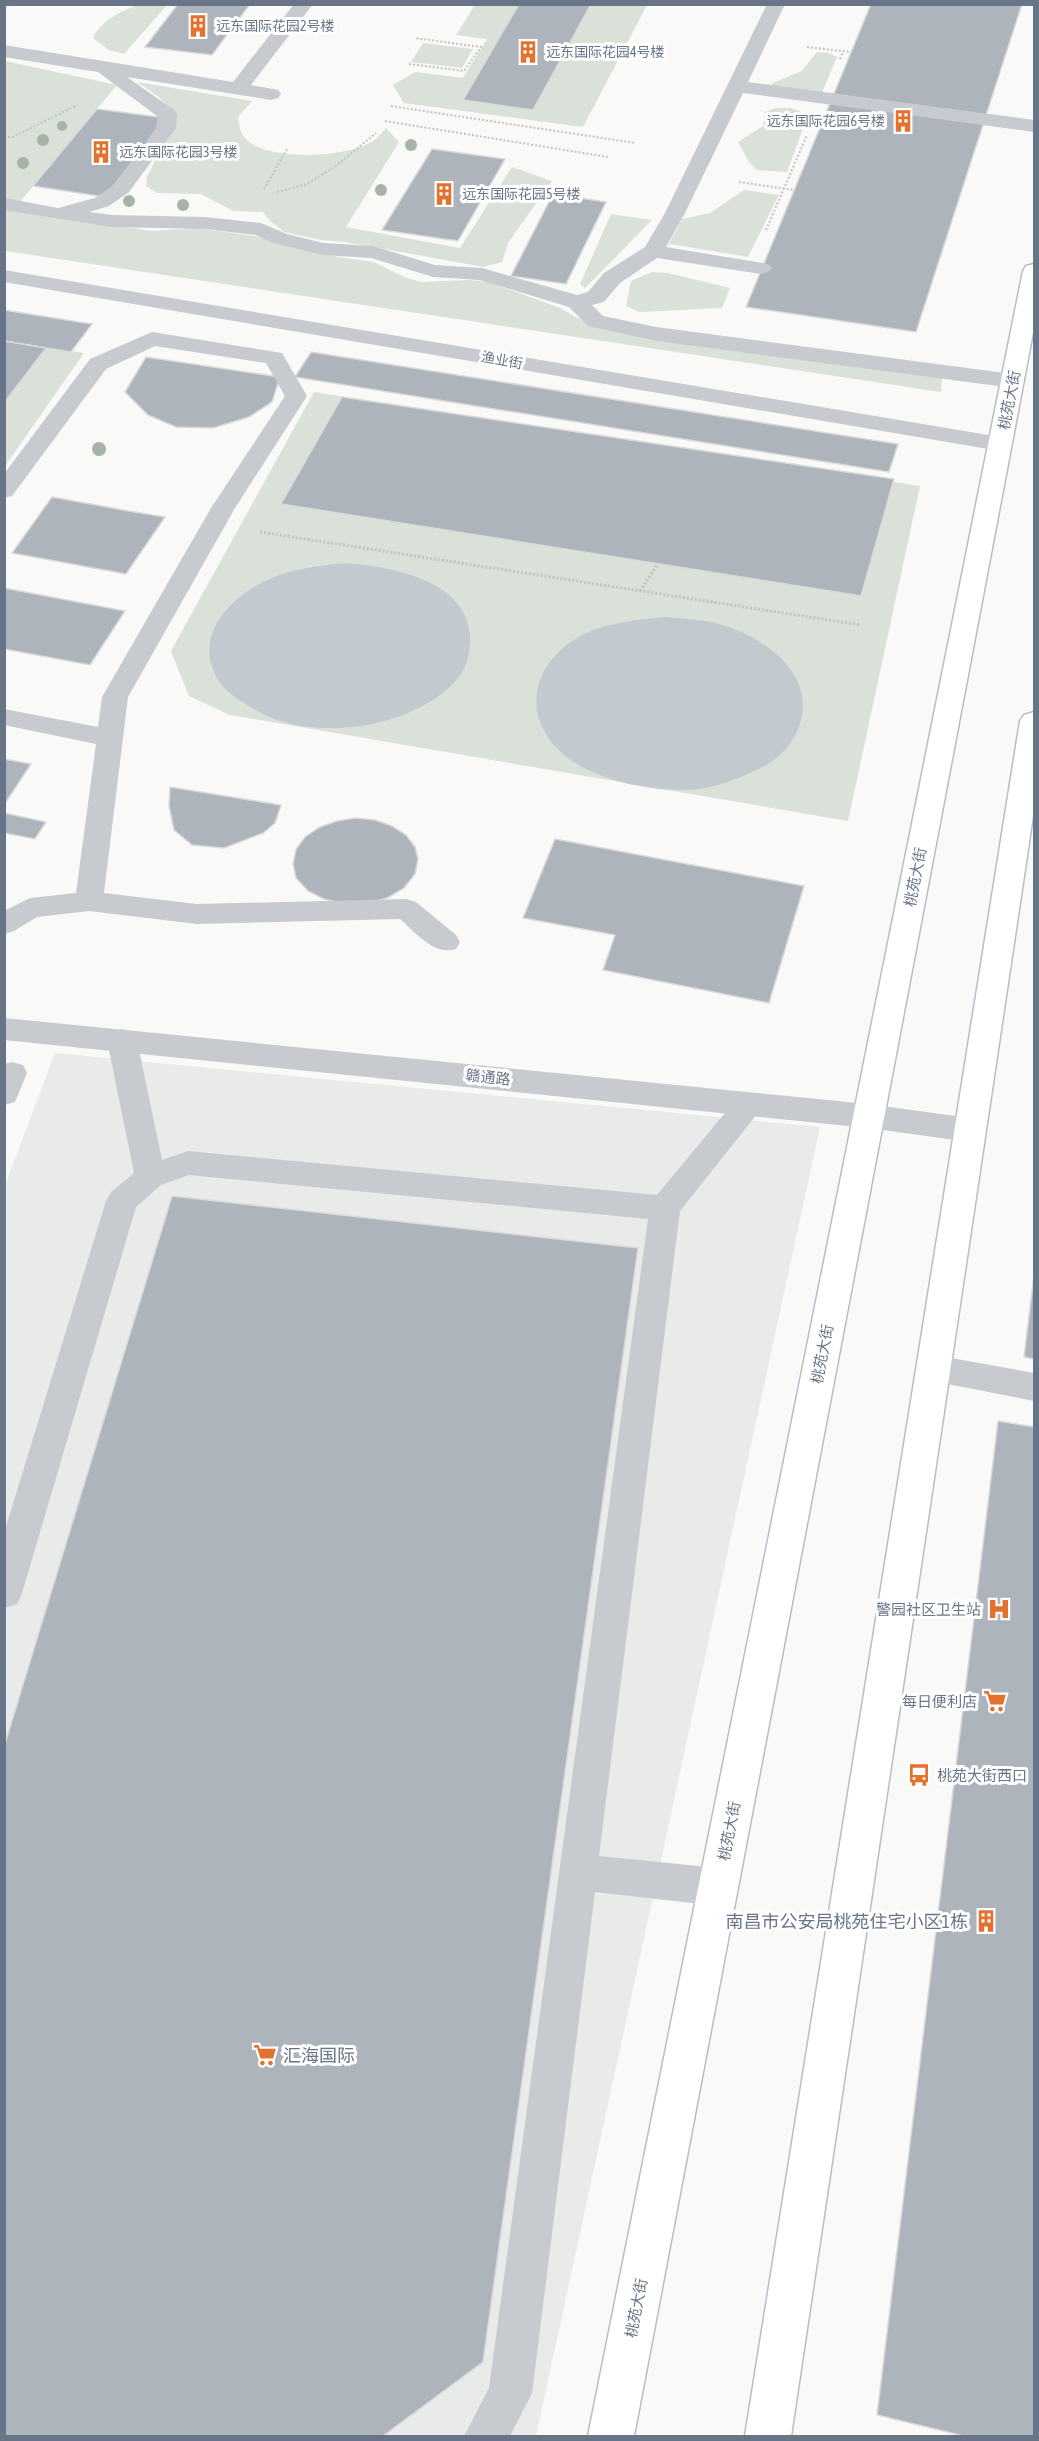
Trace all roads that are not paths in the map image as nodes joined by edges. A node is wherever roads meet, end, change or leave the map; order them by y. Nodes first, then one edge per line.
1 (304, 4) edge
2 (776, 4) edge
3 (4, 51) edge
4 (102, 67) junction
5 (737, 86) junction
6 (238, 89) junction
7 (271, 94) dead end
8 (1035, 126) edge
9 (4, 204) edge
10 (57, 214) junction
11 (653, 251) junction
12 (756, 267) road end
13 (1035, 271) edge
14 (4, 276) edge
15 (577, 302) junction
16 (1013, 381) junction
17 (1000, 444) junction
18 (6, 486) edge
19 (4, 717) edge
20 (1035, 721) edge
21 (110, 738) junction
22 (1031, 757) edge
23 (89, 901) junction
24 (4, 924) edge
25 (446, 942) dead end
26 (4, 1029) edge
27 (122, 1040) junction
28 (750, 1104) junction
29 (868, 1116) junction
30 (970, 1130) junction
31 (150, 1177) junction
32 (664, 1208) junction
33 (934, 1369) junction
34 (1035, 1387) edge
35 (4, 1593) edge
36 (577, 1872) junction
37 (718, 1887) junction
38 (486, 2436) edge
39 (611, 2436) edge
40 (768, 2436) edge

1 - 6 lane
2 - 5 lane
3 - 4 lane
4 - 6 lane
4 - 10 lane
5 - 8 lane
5 - 11 lane
6 - 7 lane
9 - 10 lane
10 - 15 lane
11 - 12 lane
11 - 15 lane
13 - 16 main road, 桃苑大街
14 - 17 lane, 渔业街
15 - 16 lane
16 - 17 main road, 桃苑大街
17 - 29 main road, 桃苑大街
18 - 21 lane
19 - 21 lane
20 - 22 main road
21 - 23 lane
22 - 30 main road
23 - 24 lane
23 - 25 lane
26 - 27 street, 赣通路
27 - 28 street, 赣通路
27 - 31 lane
28 - 29 street, 赣通路
28 - 32 lane
29 - 30 street, 赣通路
29 - 37 main road, 桃苑大街
30 - 33 main road
31 - 32 lane
31 - 35 lane
32 - 36 lane
33 - 34 lane
33 - 40 main road
36 - 37 lane
36 - 38 lane
37 - 39 main road, 桃苑大街

